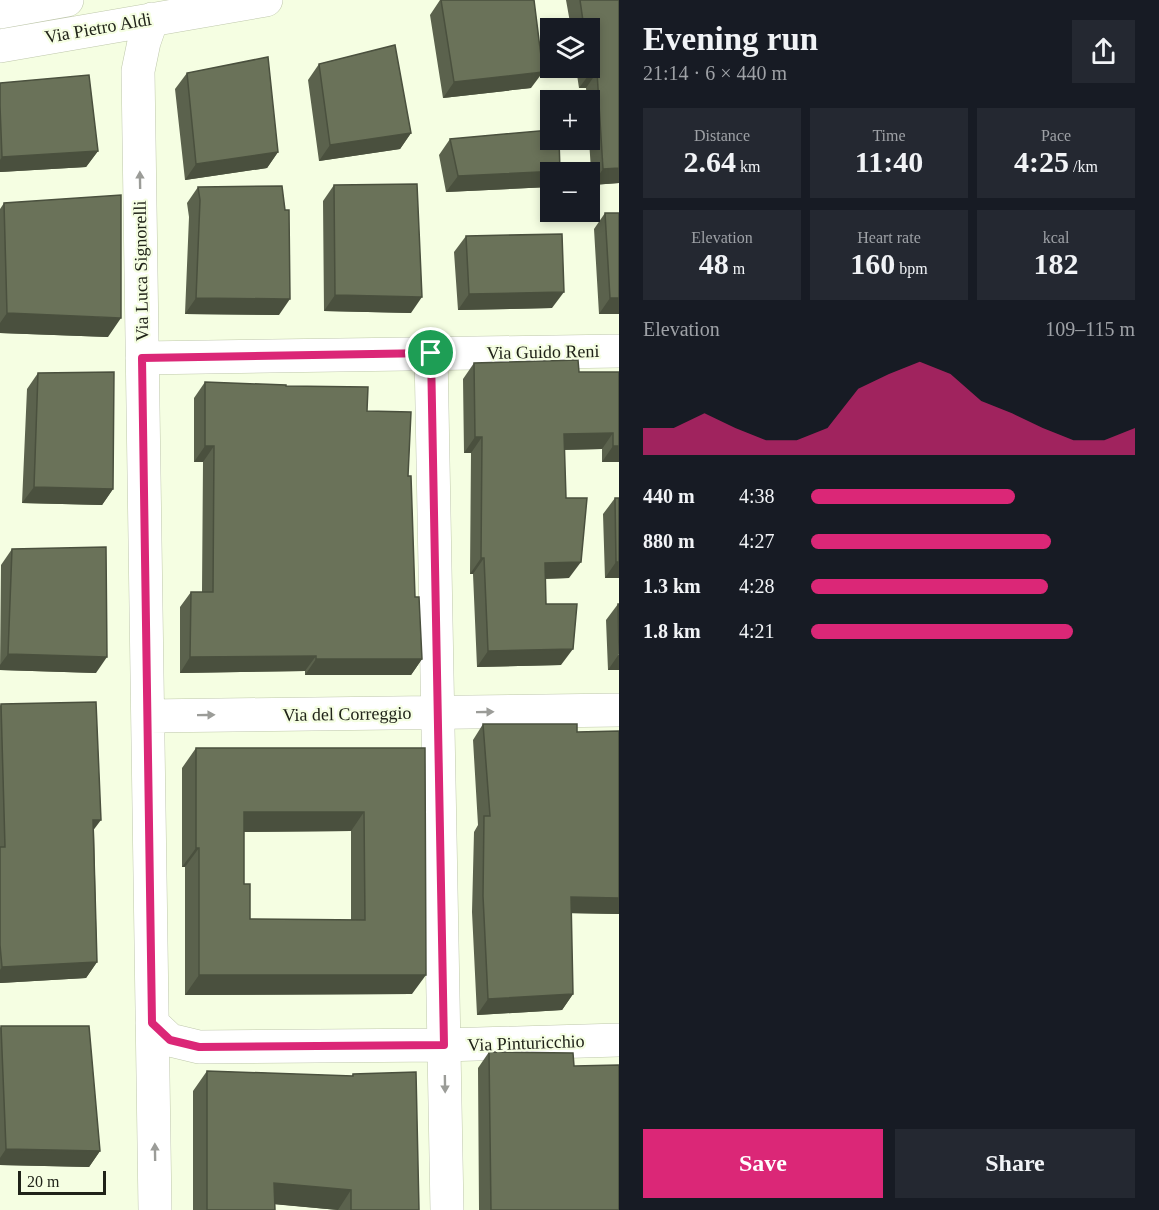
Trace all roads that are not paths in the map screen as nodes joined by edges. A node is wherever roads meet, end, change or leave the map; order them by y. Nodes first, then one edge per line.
1 (67, 0) edge
2 (266, 0) edge
3 (0, 12) edge
4 (152, 19) junction
5 (0, 46) edge
6 (619, 351) edge
7 (431, 353) junction
8 (142, 358) junction
9 (619, 710) edge
10 (438, 713) junction
11 (148, 716) junction
12 (152, 1023) junction
13 (619, 1040) edge
14 (444, 1045) junction
15 (155, 1210) edge
16 (447, 1210) edge

1 - 3 street, Via Pietro Aldi
2 - 4 street, Via Pietro Aldi
4 - 5 street, Via Pietro Aldi
8 -> 4 street, Via Luca Signorelli
6 - 7 street, Via Guido Reni
7 - 8 street, Via Guido Reni
7 - 10 street
8 - 11 street, Via Luca Signorelli
10 -> 9 street, Via del Correggio
11 -> 10 street, Via del Correggio
10 - 14 street
11 - 12 street, Via Luca Signorelli
12 - 14 street, Via Pinturicchio
15 -> 12 street, Via Luca Signorelli
13 - 14 street, Via Pinturicchio
14 -> 16 street

